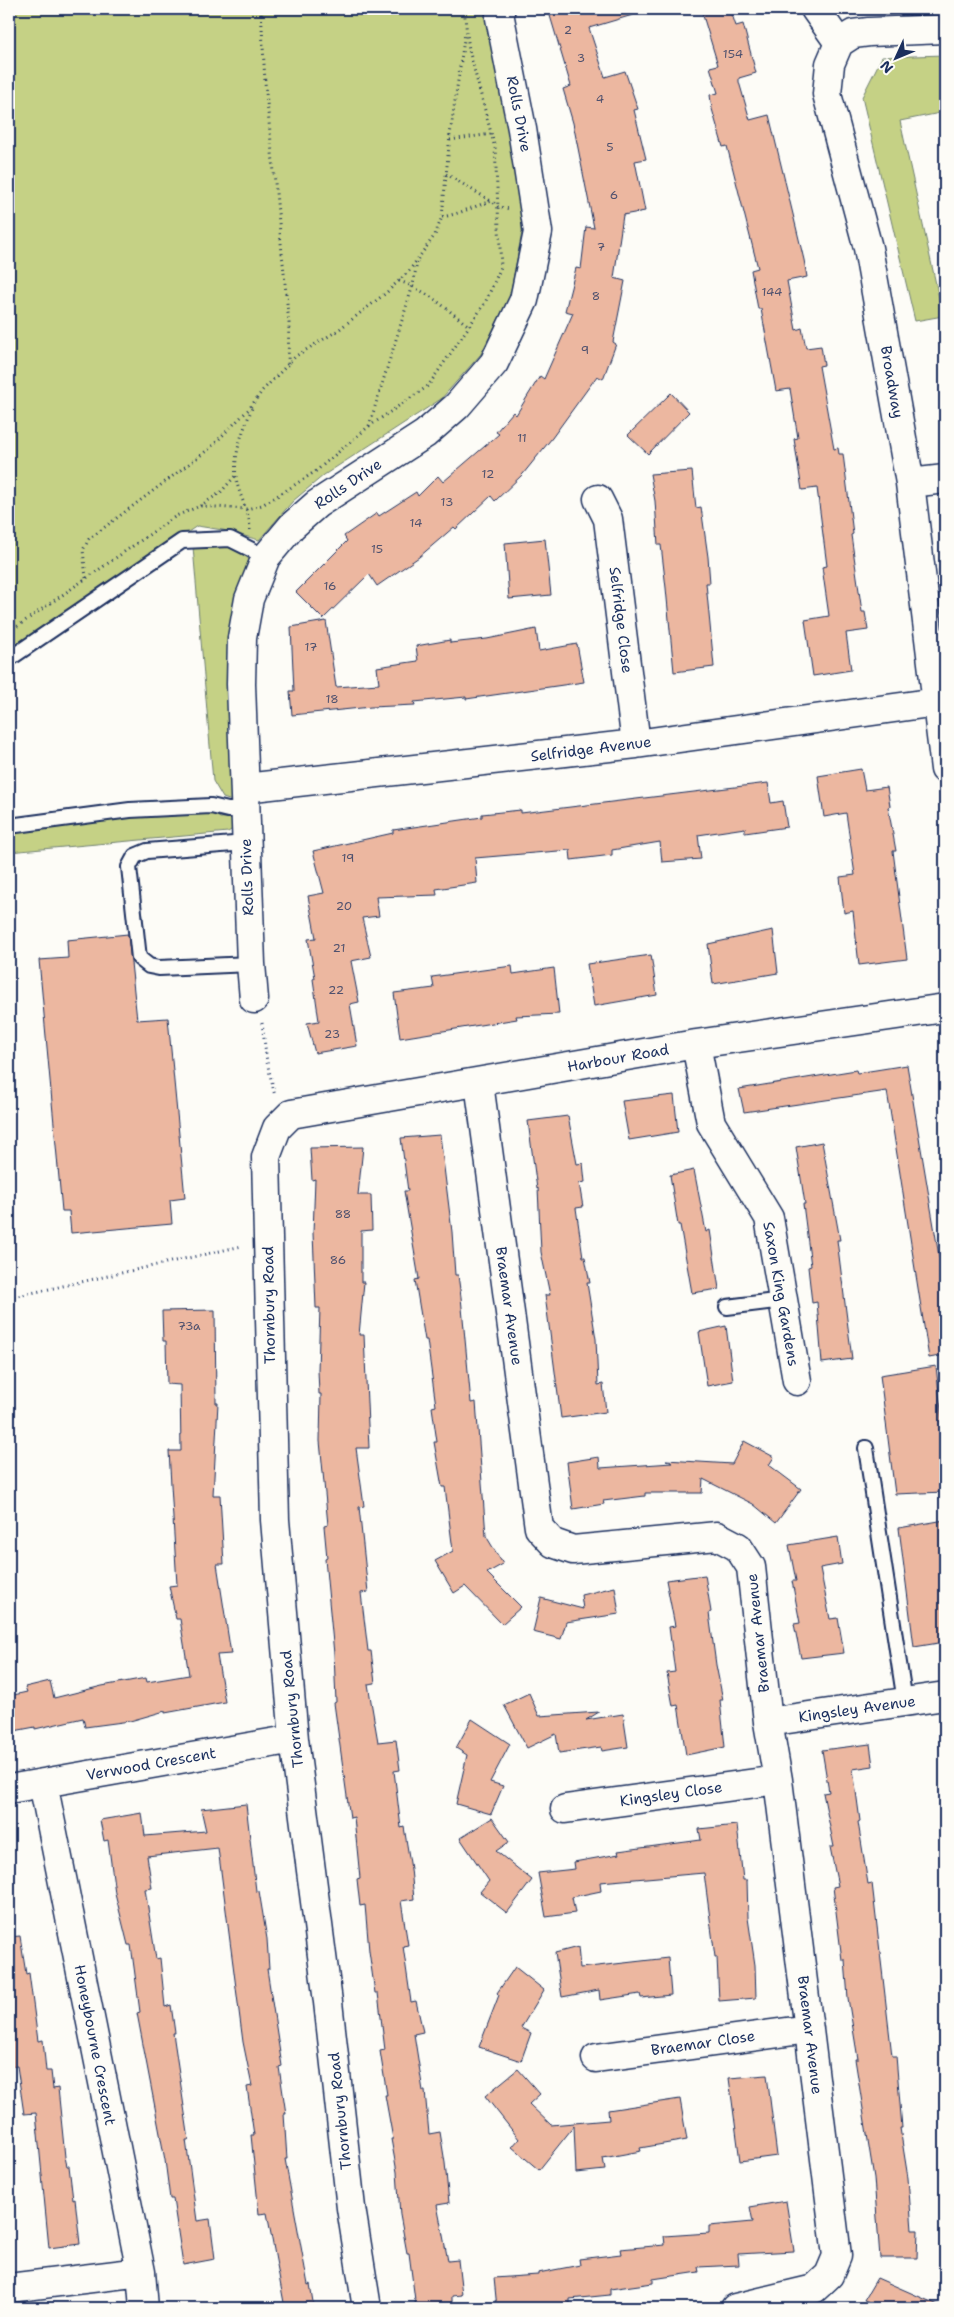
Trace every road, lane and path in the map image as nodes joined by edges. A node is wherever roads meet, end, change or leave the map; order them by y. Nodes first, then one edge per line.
1 (261, 9) edge
2 (464, 9) edge
3 (500, 9) edge
4 (815, 9) edge
5 (945, 29) edge
6 (466, 30) junction
7 (839, 43) junction
8 (491, 134) junction
9 (450, 140) junction
10 (446, 174) junction
11 (492, 201) junction
12 (498, 207) junction
13 (536, 212) junction
14 (442, 217) junction
15 (417, 260) junction
16 (399, 281) junction
17 (413, 286) junction
18 (469, 326) junction
19 (288, 365) junction
20 (253, 404) junction
21 (368, 427) junction
22 (236, 476) junction
23 (945, 478) edge
24 (910, 483) junction
25 (598, 499) dead end
26 (200, 506) junction
27 (247, 510) junction
28 (257, 547) junction
29 (86, 578) junction
30 (9, 632) edge
31 (9, 659) edge
32 (937, 702) junction
33 (636, 744) junction
34 (945, 769) edge
35 (245, 799) junction
36 (9, 826) edge
37 (246, 843) junction
38 (251, 964) junction
39 (254, 1000) joint
40 (945, 1008) edge
41 (696, 1044) junction
42 (479, 1083) junction
43 (291, 1114) junction
44 (268, 1240) junction
45 (9, 1298) edge
46 (783, 1300) junction
47 (727, 1307) dead end
48 (797, 1381) dead end
49 (866, 1448) dead end
50 (945, 1696) edge
51 (905, 1702) junction
52 (768, 1722) junction
53 (294, 1739) junction
54 (778, 1780) junction
55 (43, 1783) junction
56 (9, 1789) edge
57 (565, 1809) dead end
58 (809, 2029) junction
59 (596, 2058) dead end
60 (141, 2272) junction
61 (9, 2288) edge
62 (144, 2308) edge
63 (367, 2308) edge
64 (736, 2308) edge

1 - 19 path
2 - 6 path
3 - 13 street, Rolls Drive
4 - 7 street
5 - 7 street
6 - 8 path
6 - 9 path
7 - 24 street, Broadway
8 - 9 path
8 - 12 path
9 - 10 path
10 - 11 path
10 - 14 path
11 - 12 path
11 - 14 path
12 - 13 path
12 - 18 path
13 - 28 street, Rolls Drive
14 - 15 path
15 - 16 path
15 - 17 path
16 - 17 path
16 - 19 path
17 - 18 path
17 - 21 path
18 - 21 path
19 - 20 path
20 - 22 path
20 - 29 path
21 - 27 path
22 - 26 path
22 - 27 path
23 - 24 street
24 - 32 street, Broadway
25 - 33 street, Selfridge Close
26 - 27 path
26 - 29 path
27 - 28 path
28 - 31 lane
28 - 35 street, Rolls Drive
29 - 30 path
32 - 33 street, Selfridge Avenue
32 - 34 street, Broadway
33 - 35 street, Selfridge Avenue
35 - 36 lane
35 - 37 street, Rolls Drive
37 - 38 street, Rolls Drive
37 - 38 lane
38 - 39 street, Rolls Drive
39 - 43 path
40 - 41 street, Harbour Road
41 - 42 street, Harbour Road
41 - 46 street, Saxon King Gardens
42 - 43 street, Harbour Road
42 - 52 street, Braemar Avenue
43 - 44 street, Thornbury Road
44 - 45 path
44 - 53 street, Thornbury Road
46 - 47 lane
46 - 48 street, Saxon King Gardens
49 - 51 lane
50 - 51 street, Kingsley Avenue
51 - 52 street, Kingsley Avenue
52 - 54 street, Braemar Avenue
53 - 55 street, Verwood Crescent
53 - 63 street, Thornbury Road
54 - 57 street, Kingsley Close
54 - 58 street, Braemar Avenue
55 - 56 street, Verwood Crescent
55 - 60 street, Honeybourne Crescent
58 - 59 street, Braemar Close
58 - 64 street, Braemar Avenue
60 - 61 street
60 - 62 street, Honeybourne Crescent

